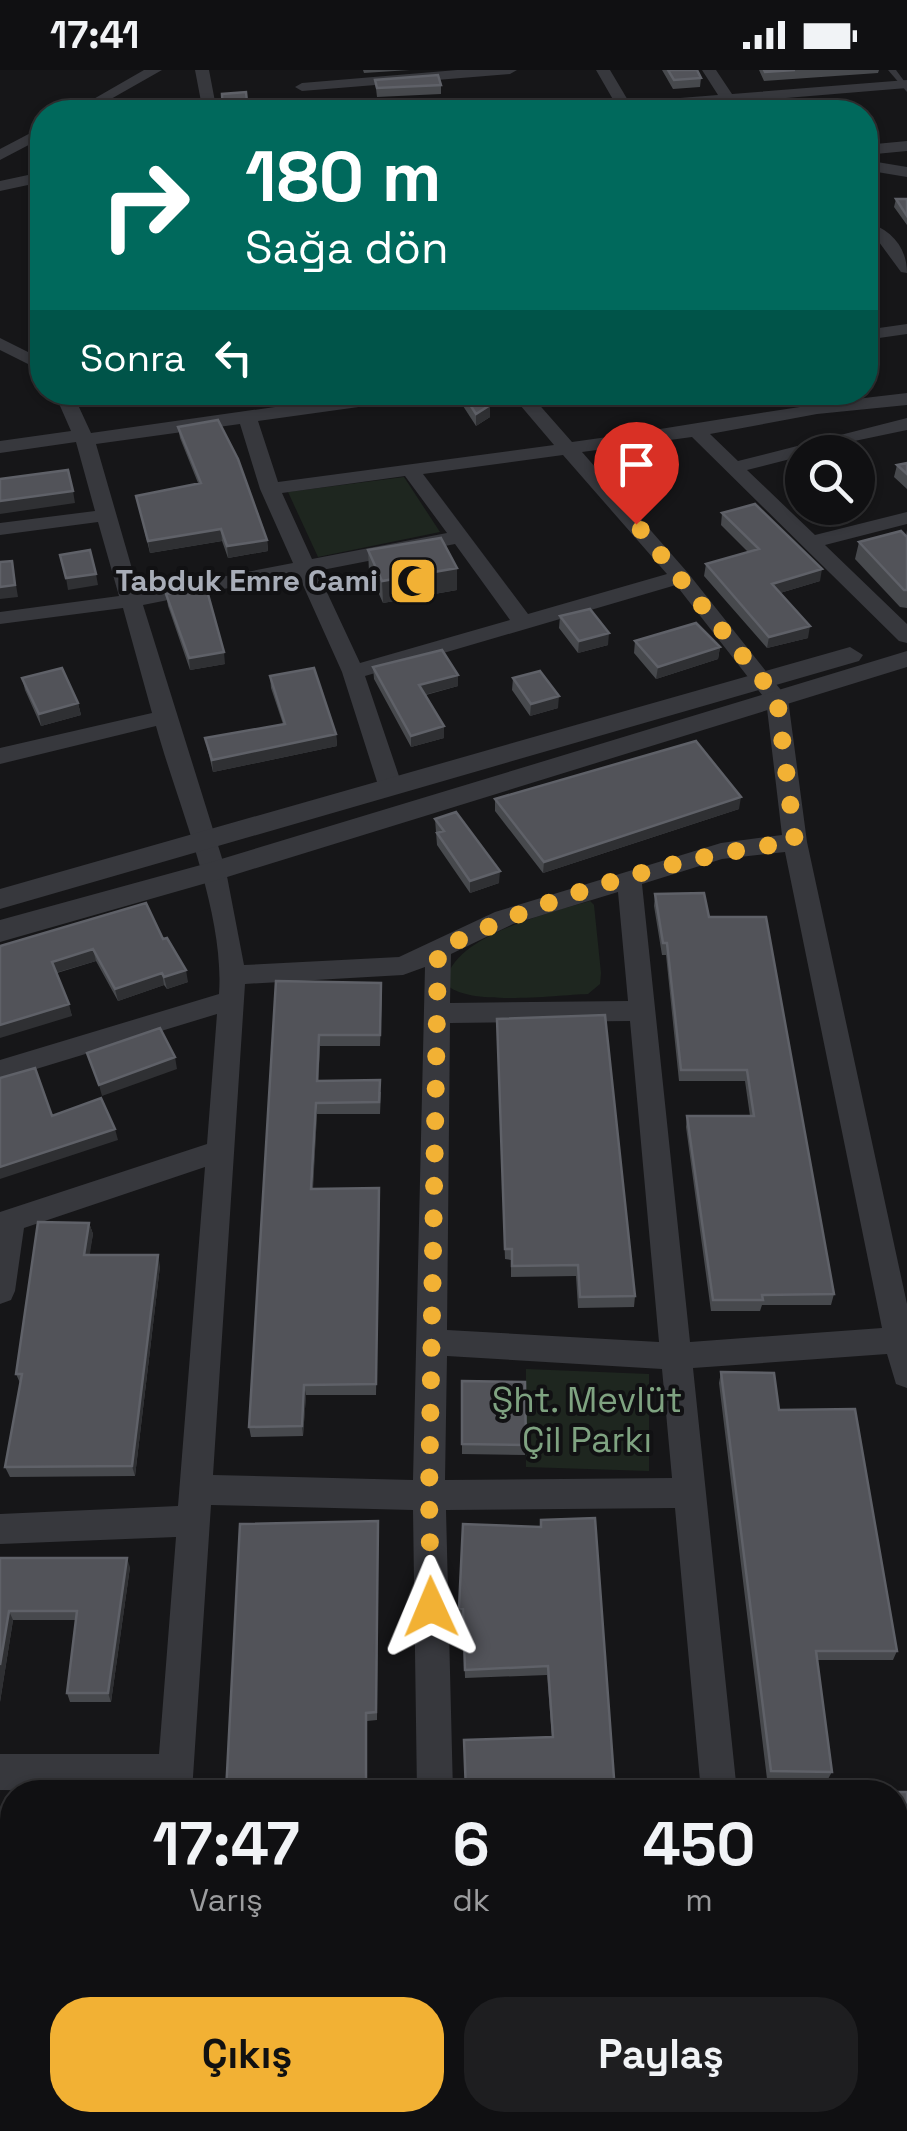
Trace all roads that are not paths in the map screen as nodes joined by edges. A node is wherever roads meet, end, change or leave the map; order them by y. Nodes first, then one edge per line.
1 (155, 70) edge
2 (202, 70) edge
3 (296, 70) edge
4 (510, 70) edge
5 (603, 70) edge
6 (709, 70) edge
7 (903, 85) edge
8 (100, 100) edge
9 (208, 100) edge
10 (620, 100) edge
11 (729, 100) edge
12 (775, 100) edge
13 (30, 139) edge
14 (907, 146) edge
15 (878, 149) edge
16 (0, 155) edge
17 (878, 167) edge
18 (907, 172) edge
19 (30, 180) edge
20 (0, 186) edge
21 (878, 232) edge
22 (907, 232) edge
23 (882, 234) junction
24 (907, 268) edge
25 (907, 329) edge
26 (878, 333) edge
27 (5, 349) edge
28 (30, 360) edge
29 (878, 399) edge
30 (907, 399) edge
31 (70, 405) edge
32 (335, 405) edge
33 (530, 405) edge
34 (792, 405) edge
35 (247, 418) junction
36 (907, 424) edge
37 (696, 431) junction
38 (84, 438) junction
39 (567, 446) junction
40 (0, 447) edge
41 (736, 466) junction
42 (410, 470) junction
43 (270, 489) junction
44 (107, 515) junction
45 (907, 518) edge
46 (0, 530) edge
47 (460, 537) junction
48 (814, 542) junction
49 (306, 567) junction
50 (681, 577) junction
51 (130, 601) junction
52 (0, 618) edge
53 (523, 622) junction
54 (907, 637) edge
55 (907, 660) edge
56 (354, 672) junction
57 (769, 688) junction
58 (164, 718) junction
59 (0, 756) edge
60 (390, 785) junction
61 (202, 840) junction
62 (795, 842) junction
63 (214, 871) junction
64 (629, 879) junction
65 (0, 899) edge
66 (0, 931) edge
67 (438, 950) junction
68 (232, 988) junction
69 (642, 1011) junction
70 (437, 1014) junction
71 (0, 1070) edge
72 (221, 1150) junction
73 (5, 1222) edge
74 (0, 1291) edge
75 (900, 1340) junction
76 (432, 1342) junction
77 (675, 1356) junction
78 (907, 1374) edge
79 (689, 1493) junction
80 (429, 1495) junction
81 (195, 1505) junction
82 (0, 1529) edge
83 (0, 1772) edge
84 (139, 1780) edge
85 (174, 1780) edge
86 (435, 1780) edge
87 (718, 1780) edge

1 - 8 street
2 - 9 street
3 - 4 street
5 - 10 street
6 - 11 street
7 - 12 street
13 - 16 street
14 - 15 street
17 - 18 street
19 - 20 street
21 - 23 street
22 - 23 street
23 - 24 street
25 - 26 street
27 - 28 street
29 - 30 street
31 - 38 street
32 - 35 street
33 - 39 street
34 - 37 street
35 - 38 street
35 - 43 street
36 - 41 street
37 - 39 street
37 - 41 street
38 - 40 street
38 - 44 street
39 - 42 street
39 - 50 street
41 - 48 street
42 - 43 street
42 - 47 street
43 - 49 street
44 - 46 street
44 - 51 street
45 - 48 street
47 - 49 street
47 - 53 street
48 - 54 street
49 - 51 street
49 - 56 street
50 - 53 street
50 - 57 street
51 - 52 street
51 - 58 street
53 - 56 street
54 - 57 street
55 - 57 street
56 - 60 street
57 - 60 street
57 - 62 street
57 - 63 street
58 - 59 street
58 - 61 street
60 - 61 street
61 - 63 street
61 - 65 street
62 - 64 street
62 - 75 street
63 - 66 street
63 - 68 street
64 - 67 street
64 - 69 street
67 - 68 street
67 - 70 street
68 - 71 street
68 - 72 street
69 - 70 street
69 - 77 street
70 - 76 street
72 - 73 street
72 - 81 street
73 - 74 street
75 - 77 street
75 - 78 street
76 - 77 street
76 - 80 street
77 - 79 street
79 - 80 street
79 - 87 street
80 - 81 street
80 - 86 street
81 - 82 street
81 - 85 street
83 - 84 street

